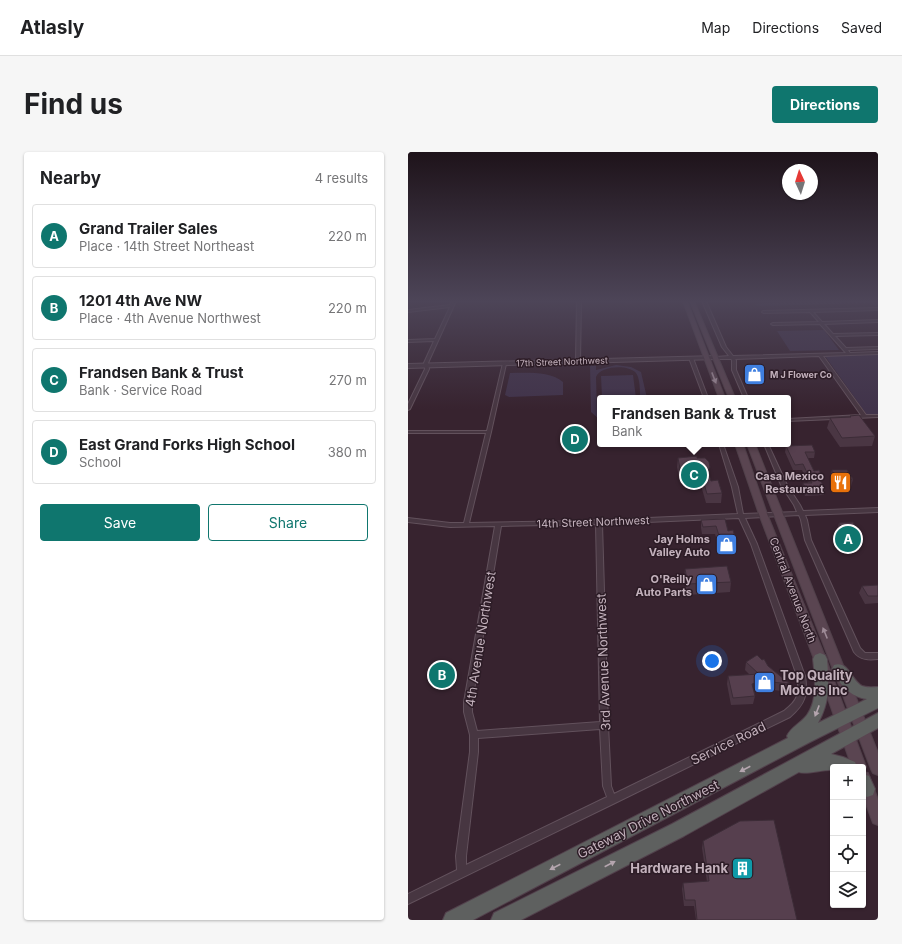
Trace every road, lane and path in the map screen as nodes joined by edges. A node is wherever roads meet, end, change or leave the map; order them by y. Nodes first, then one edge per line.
1 (438, 337) edge
2 (578, 337) edge
3 (699, 337) edge
4 (707, 337) edge
5 (720, 337) edge
6 (835, 337) edge
7 (437, 340) junction
8 (408, 341) edge
9 (878, 348) edge
10 (845, 349) junction
11 (878, 353) edge
12 (849, 354) junction
13 (820, 355) junction
14 (732, 357) junction
15 (691, 358) junction
16 (707, 358) junction
17 (716, 358) junction
18 (578, 362) junction
19 (504, 364) junction
20 (408, 366) edge
21 (427, 366) junction
22 (705, 395) edge
23 (721, 395) edge
24 (731, 395) edge
25 (745, 395) edge
26 (408, 409) edge
27 (864, 416) junction
28 (878, 416) edge
29 (791, 420) edge
30 (408, 432) edge
31 (489, 432) junction
32 (722, 447) edge
33 (740, 447) edge
34 (752, 447) edge
35 (767, 447) edge
36 (876, 510) edge
37 (800, 513) junction
38 (763, 514) junction
39 (777, 514) junction
40 (741, 516) junction
41 (408, 520) edge
42 (599, 522) junction
43 (498, 524) junction
44 (466, 525) junction
45 (878, 656) edge
46 (820, 659) junction
47 (839, 669) junction
48 (878, 693) edge
49 (878, 701) edge
50 (849, 716) junction
51 (878, 720) edge
52 (604, 725) junction
53 (855, 732) junction
54 (474, 735) junction
55 (768, 756) junction
56 (841, 764) edge
57 (859, 764) edge
58 (878, 769) edge
59 (782, 773) junction
60 (866, 788) edge
61 (612, 800) junction
62 (878, 818) edge
63 (462, 873) junction
64 (408, 899) edge
65 (453, 920) edge
66 (501, 920) edge

1 - 7 street
2 - 18 street
3 - 16 main road
4 - 17 main road
5 - 14 street
6 - 10 street
7 - 8 street
7 - 21 street
9 - 10 street
10 - 12 street
11 - 12 street
12 - 13 street
13 - 14 street
13 - 27 street
14 - 17 street
14 - 25 street
15 - 16 street, 17th Street Northwest
15 - 18 street, 17th Street Northwest
15 - 22 street
16 - 17 street, 17th Street Northwest
16 -> 23 main road
17 - 24 main road
18 - 19 street, 17th Street Northwest
19 - 21 street, 17th Street Northwest
19 - 31 street
20 - 21 street, 17th Street Northwest
21 - 26 street
27 - 28 street
27 - 29 street
30 - 31 street
31 - 44 street
32 - 40 street, Service Road
33 - 38 main road, Central Avenue North
34 - 39 main road, Central Avenue North
35 - 37 street
36 - 37 street, 14th Street Northwest
37 - 39 street, 14th Street Northwest
37 - 45 street
38 - 39 street, 14th Street Northwest
38 - 40 street, 14th Street Northwest
38 - 46 main road, Central Avenue North
47 -> 39 main road, Central Avenue North
40 - 42 street, 14th Street Northwest
40 - 61 street, Service Road
41 - 44 street, 14th Street Northwest
42 - 43 street, 14th Street Northwest
42 - 52 street, 3rd Avenue Northwest
43 - 44 street, 14th Street Northwest
43 - 54 street, 4th Avenue Northwest
46 - 50 main road, Central Avenue North
46 -> 55 highway
47 - 48 highway
47 - 50 main road, Central Avenue North
49 - 50 highway, Gateway Drive Northwest
50 - 53 main road, Central Avenue North
50 - 55 highway, Gateway Drive Northwest
51 - 53 highway, Gateway Drive Northwest
52 - 54 street
52 - 61 street, 3rd Avenue Northwest
53 - 57 main road
53 - 58 main road
53 - 59 highway, Gateway Drive Northwest
54 - 63 street, 4th Avenue Northwest
55 -> 65 highway, Gateway Drive Northwest
56 - 59 highway
66 -> 59 highway, Gateway Drive Northwest
60 - 62 main road
61 - 63 street, Service Road
63 - 64 street, Service Road

